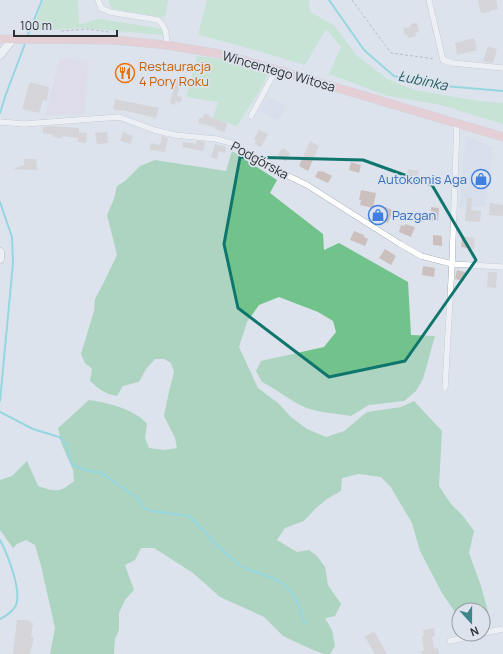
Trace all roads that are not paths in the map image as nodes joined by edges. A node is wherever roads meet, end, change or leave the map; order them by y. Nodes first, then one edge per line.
1 (98, 0) edge
2 (429, 0) edge
3 (0, 39) edge
4 (16, 40) junction
5 (167, 45) junction
6 (0, 55) edge
7 (503, 68) edge
8 (276, 70) junction
9 (251, 116) dead end
10 (0, 122) edge
11 (457, 123) junction
12 (503, 137) edge
13 (0, 252) edge
14 (0, 260) edge
15 (452, 264) junction
16 (503, 267) edge
17 (445, 388) dead end
18 (503, 629) edge
19 (491, 632) edge

1 - 5 street
2 - 7 street
3 - 4 main road, Wincentego Witosa
4 - 5 main road, Wincentego Witosa
4 - 6 street
5 - 8 main road, Wincentego Witosa
8 - 9 street
8 - 11 main road, Wincentego Witosa
10 - 15 street, Podgórska
11 - 12 main road, Wincentego Witosa
11 - 15 street
13 - 14 street
15 - 16 street, Podgórska
15 - 17 street
18 - 19 street

